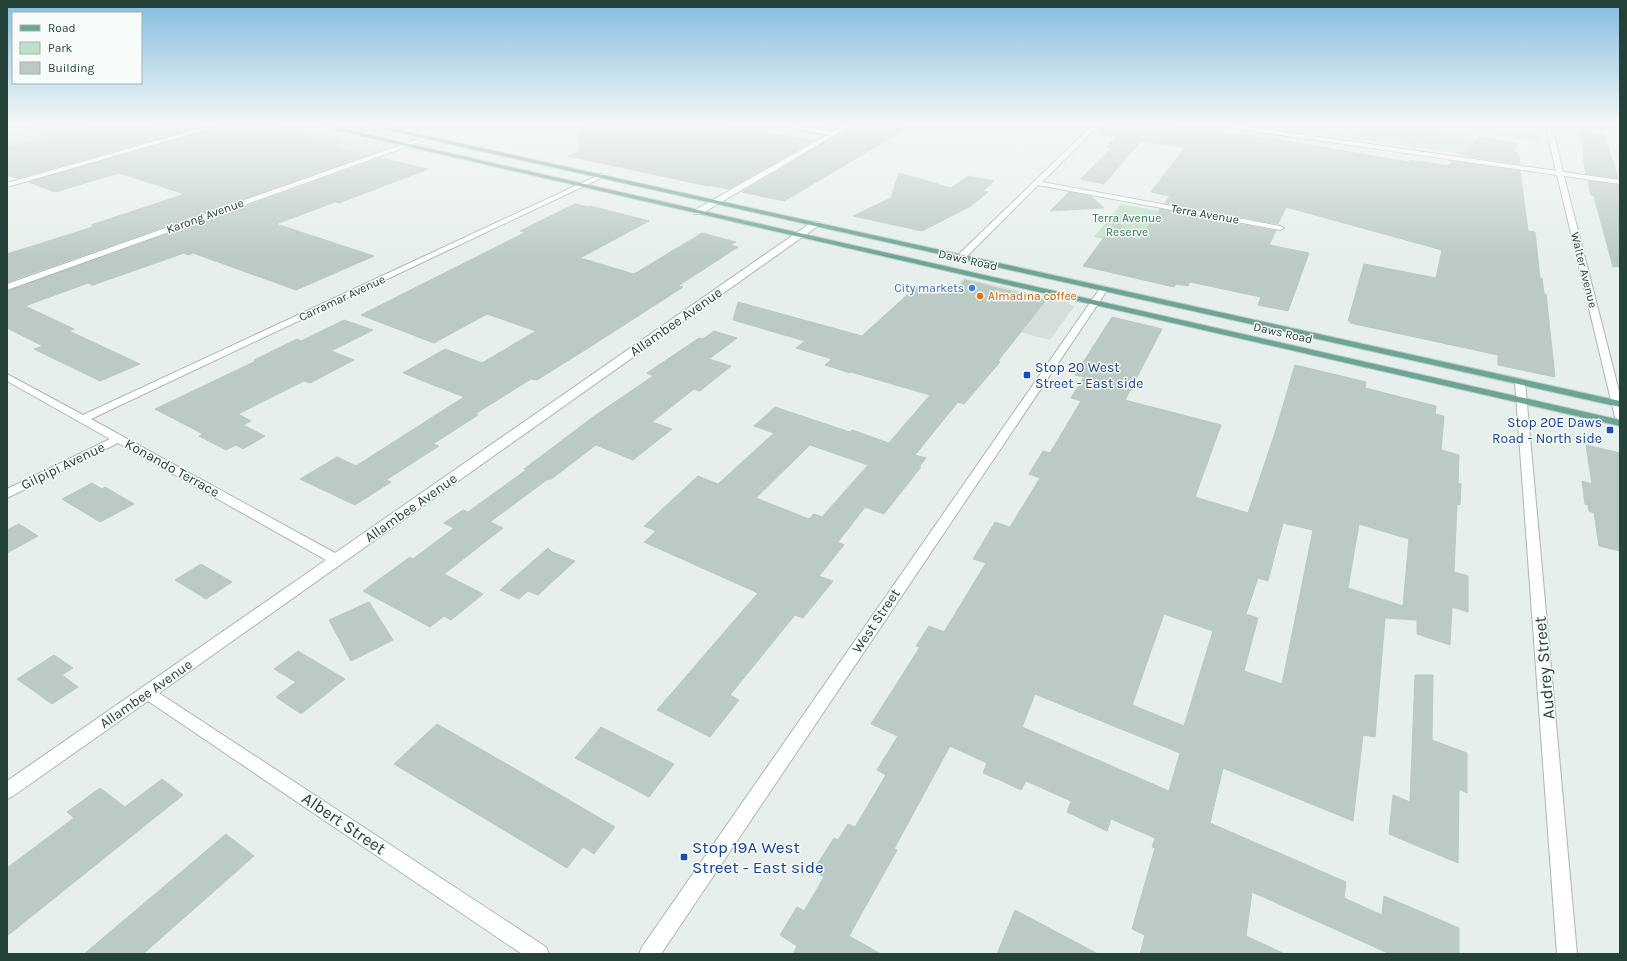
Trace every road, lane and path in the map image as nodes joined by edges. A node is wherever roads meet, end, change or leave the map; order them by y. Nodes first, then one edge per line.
1 (68, 168) edge
2 (341, 168) edge
3 (506, 168) edge
4 (563, 168) edge
5 (775, 168) edge
6 (1052, 168) edge
7 (1519, 168) edge
8 (1559, 168) edge
9 (1561, 174) junction
10 (601, 176) junction
11 (1620, 182) edge
12 (1036, 183) junction
13 (7, 185) edge
14 (581, 185) junction
15 (716, 202) junction
16 (698, 212) junction
17 (815, 224) junction
18 (1280, 228) dead end
19 (799, 235) junction
20 (961, 257) junction
21 (7, 287) edge
22 (1104, 289) junction
23 (1095, 303) junction
24 (7, 377) edge
25 (1520, 382) junction
26 (1522, 401) junction
27 (1618, 404) edge
28 (1620, 417) edge
29 (83, 419) junction
30 (1620, 423) edge
31 (118, 439) junction
32 (7, 494) edge
33 (337, 560) junction
34 (148, 692) junction
35 (7, 791) edge
36 (539, 954) edge
37 (649, 954) edge
38 (1567, 954) edge

1 - 13 street
2 - 21 street, Karong Avenue
3 - 14 main road, Daws Road
4 - 10 main road, Daws Road
5 - 15 street
6 - 12 street
7 - 9 street
8 - 9 street, Walter Avenue
9 - 11 street
9 - 27 street, Walter Avenue
10 - 14 street, Carramar Avenue
10 - 15 main road, Daws Road
12 - 18 street, Terra Avenue
12 - 20 street
14 - 16 main road, Daws Road
14 - 29 street, Carramar Avenue
15 - 16 street
15 - 17 main road, Daws Road
16 - 19 main road, Daws Road
17 - 19 street, Allambee Avenue
17 - 20 main road, Daws Road
19 - 23 main road, Daws Road
19 - 33 street, Allambee Avenue
20 - 22 main road, Daws Road
22 - 23 street, West Street
22 - 25 main road, Daws Road
23 - 26 main road, Daws Road
23 - 37 street, West Street
24 - 29 street, Konando Terrace
25 - 26 street, Audrey Street
25 - 27 main road, Daws Road
26 - 30 main road, Daws Road
26 - 38 street, Audrey Street
27 - 28 street, Walter Avenue
29 - 31 street, Konando Terrace
31 - 32 street, Gilpipi Avenue
31 - 33 street, Konando Terrace
33 - 34 street, Allambee Avenue
34 - 35 street, Allambee Avenue
34 - 36 street, Albert Street

